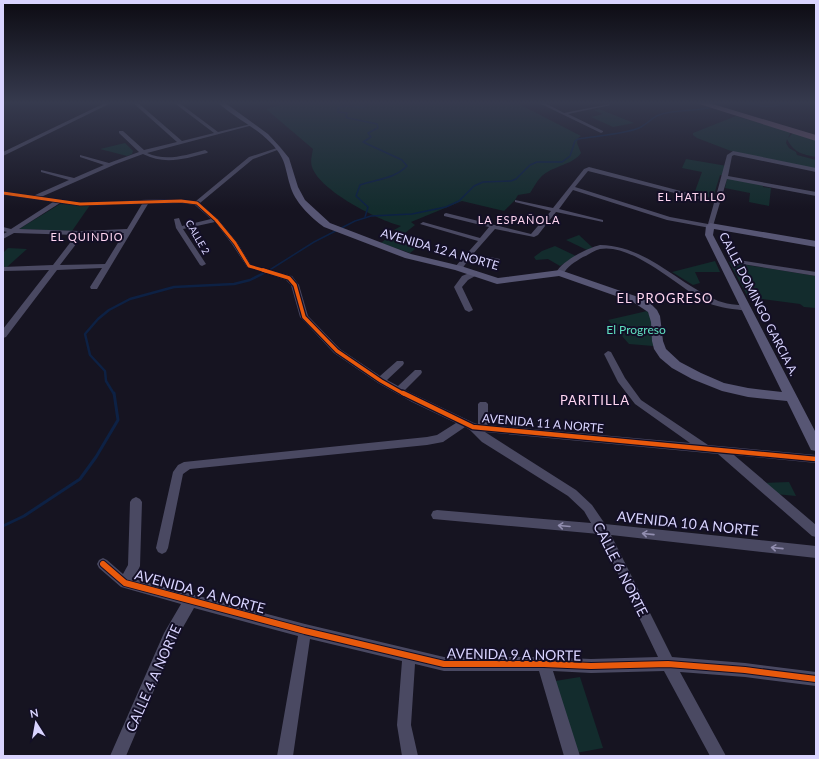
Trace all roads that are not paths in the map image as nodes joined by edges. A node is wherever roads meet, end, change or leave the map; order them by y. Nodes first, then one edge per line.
1 (37, 137) edge
2 (127, 137) edge
3 (175, 137) edge
4 (199, 137) edge
5 (268, 137) edge
6 (180, 142) junction
7 (278, 148) junction
8 (142, 152) junction
9 (205, 152) dead end
10 (3, 154) edge
11 (82, 156) dead end
12 (109, 165) junction
13 (816, 170) edge
14 (43, 171) dead end
15 (725, 177) junction
16 (74, 180) junction
17 (572, 188) junction
18 (3, 193) edge
19 (816, 194) edge
20 (34, 197) junction
21 (517, 200) dead end
22 (59, 201) junction
23 (147, 202) junction
24 (717, 202) junction
25 (197, 203) junction
26 (554, 210) junction
27 (446, 215) dead end
28 (177, 219) dead end
29 (216, 220) junction
30 (600, 221) dead end
31 (423, 224) dead end
32 (493, 226) junction
33 (710, 226) junction
34 (179, 228) junction
35 (3, 229) edge
36 (129, 230) junction
37 (12, 231) junction
38 (81, 233) junction
39 (3, 237) edge
40 (482, 240) junction
41 (816, 244) edge
42 (468, 255) junction
43 (498, 260) dead end
44 (732, 261) dead end
45 (202, 264) dead end
46 (105, 266) junction
47 (458, 268) junction
48 (3, 269) edge
49 (54, 269) junction
50 (474, 273) junction
51 (560, 273) junction
52 (816, 274) edge
53 (94, 287) dead end
54 (747, 308) junction
55 (468, 310) dead end
56 (3, 335) edge
57 (608, 354) dead end
58 (400, 363) dead end
59 (418, 372) dead end
60 (381, 382) junction
61 (399, 391) junction
62 (791, 397) junction
63 (483, 404) dead end
64 (474, 426) junction
65 (816, 446) edge
66 (706, 449) junction
67 (722, 451) junction
68 (816, 459) edge
69 (136, 502) dead end
70 (437, 515) dead end
71 (602, 529) junction
72 (816, 532) edge
73 (162, 548) dead end
74 (816, 552) edge
75 (103, 564) dead end
76 (125, 583) junction
77 (191, 600) junction
78 (305, 631) junction
79 (409, 656) junction
80 (544, 664) junction
81 (668, 664) junction
82 (816, 679) edge
83 (118, 756) edge
84 (285, 756) edge
85 (410, 756) edge
86 (572, 756) edge
87 (718, 756) edge

1 - 10 street
2 - 8 street
3 - 6 street
4 - 6 street
5 - 7 street, AVENIDA 12 A NORTE
6 - 8 street
7 - 25 street
7 - 47 street, AVENIDA 12 A NORTE
8 - 9 street
8 - 12 street
11 - 12 street
12 - 16 street
13 - 15 street, CALLE DOMINGO GARCIA A.
14 - 16 street
15 - 19 street
15 - 24 street, CALLE DOMINGO GARCIA A.
16 - 20 street
17 - 24 street
17 - 26 street
17 - 33 street
18 - 20 street
20 - 22 street
21 - 26 street
22 - 23 street
22 - 37 street
23 - 25 street
23 - 36 street
24 - 33 street, CALLE DOMINGO GARCIA A.
25 - 29 street, AVENIDA 11 A NORTE
26 - 30 street
26 - 32 street
27 - 32 street
28 - 34 street, CALLE 2
29 - 34 street
29 - 60 street, AVENIDA 11 A NORTE
31 - 40 street
32 - 40 street
33 - 41 street
33 - 54 street, CALLE DOMINGO GARCIA A.
34 - 45 street, CALLE 2
35 - 37 street
36 - 38 street
36 - 46 street
37 - 38 street
37 - 39 street
38 - 49 street
40 - 42 street
42 - 43 street
42 - 47 street
44 - 52 street
46 - 49 street
46 - 53 street
47 - 50 street, AVENIDA 12 A NORTE
48 - 49 street
49 - 56 street
50 - 51 street, AVENIDA 12 A NORTE
50 - 55 street
51 - 54 street
51 - 62 street, AVENIDA 12 A NORTE
54 - 62 street, CALLE DOMINGO GARCIA A.
57 - 66 street
58 - 60 street
59 - 61 street
60 - 61 street, AVENIDA 11 A NORTE
61 - 64 street, AVENIDA 11 A NORTE
62 - 65 street, CALLE DOMINGO GARCIA A.
63 - 64 street
64 - 66 street, AVENIDA 11 A NORTE
64 - 71 street, CALLE 6 NORTE
64 - 73 street
66 - 67 street, AVENIDA 11 A NORTE
67 - 68 street, AVENIDA 11 A NORTE
67 - 72 street
69 - 76 street
71 -> 70 street, AVENIDA 10 A NORTE
74 -> 71 street, AVENIDA 10 A NORTE
71 - 81 street, CALLE 6 NORTE
75 - 76 street
76 - 77 street, AVENIDA 9 A NORTE
77 - 78 street, AVENIDA 9 A NORTE
77 - 83 street, CALLE 4 A NORTE
78 - 79 street, AVENIDA 9 A NORTE
78 - 84 street
79 - 80 street, AVENIDA 9 A NORTE
79 - 85 street
80 - 81 street, AVENIDA 9 A NORTE
80 - 86 street
81 - 82 street, AVENIDA 9 A NORTE
81 - 87 street, CALLE 6 NORTE

